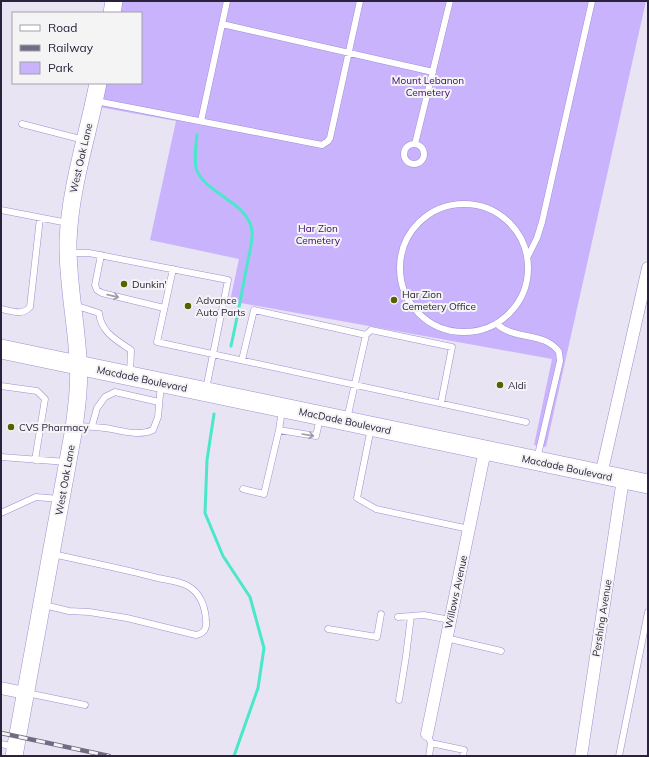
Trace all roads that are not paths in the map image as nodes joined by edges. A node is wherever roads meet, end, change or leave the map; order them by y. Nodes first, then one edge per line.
1 (114, 1) edge
2 (227, 1) edge
3 (360, 1) edge
4 (450, 1) edge
5 (592, 1) edge
6 (112, 12) edge
7 (222, 24) junction
8 (348, 52) junction
9 (432, 72) junction
10 (98, 84) edge
11 (94, 101) junction
12 (201, 121) junction
13 (22, 124) dead end
14 (85, 140) junction
15 (415, 144) dead end
16 (1, 210) edge
17 (40, 218) junction
18 (70, 223) junction
19 (68, 253) junction
20 (100, 255) junction
21 (528, 256) junction
22 (648, 268) edge
23 (173, 269) junction
24 (73, 304) junction
25 (164, 308) junction
26 (1, 309) edge
27 (497, 324) junction
28 (366, 335) junction
29 (1, 349) edge
30 (213, 354) junction
31 (242, 360) junction
32 (78, 365) junction
33 (119, 381) junction
34 (161, 382) junction
35 (355, 384) junction
36 (1, 386) edge
37 (206, 392) junction
38 (159, 402) junction
39 (441, 403) junction
40 (282, 408) junction
41 (321, 416) junction
42 (347, 422) junction
43 (526, 422) dead end
44 (74, 426) junction
45 (92, 426) junction
46 (371, 427) junction
47 (279, 430) junction
48 (485, 450) junction
49 (1, 457) edge
50 (35, 460) junction
51 (68, 462) junction
52 (536, 462) junction
53 (601, 475) junction
54 (623, 480) junction
55 (648, 484) edge
56 (243, 489) dead end
57 (61, 500) junction
58 (1, 513) edge
59 (469, 529) junction
60 (51, 554) junction
61 (42, 605) junction
62 (648, 612) edge
63 (381, 614) dead end
64 (411, 616) junction
65 (398, 617) dead end
66 (450, 620) junction
67 (328, 629) dead end
68 (446, 638) junction
69 (501, 651) dead end
70 (1, 688) edge
71 (25, 693) junction
72 (399, 700) dead end
73 (85, 705) dead end
74 (429, 739) junction
75 (10, 749) edge
76 (429, 756) edge
77 (463, 756) edge
78 (581, 756) edge
79 (619, 756) edge

1 - 6 main road
2 - 7 lane
3 - 8 lane
4 - 9 lane
5 - 21 lane
7 - 8 lane
7 - 12 lane
8 - 9 lane
8 - 12 lane
9 - 15 lane
10 - 11 main road, West Oak Lane
11 - 12 lane
11 - 14 main road, West Oak Lane
13 - 14 lane
14 - 18 main road, West Oak Lane
16 - 17 lane
17 - 18 lane
17 - 26 lane
18 - 19 main road, West Oak Lane
19 - 20 lane
19 - 24 main road, West Oak Lane
20 - 23 lane
20 -> 25 lane
21 - 27 lane
21 - 27 lane
22 - 53 street
23 - 25 lane
23 - 30 lane
24 - 32 main road, West Oak Lane
24 - 33 lane
25 - 30 lane
27 - 52 lane
28 - 31 lane
28 - 35 lane
28 - 39 lane
29 - 32 main road, Macdade Boulevard
30 - 31 lane
30 - 37 lane
31 - 35 lane
32 - 33 main road, Macdade Boulevard
32 - 44 main road, West Oak Lane
33 - 34 main road, Macdade Boulevard
33 - 38 lane
33 - 45 lane
34 - 37 main road, Macdade Boulevard
34 - 38 lane
35 - 39 lane
35 - 42 lane
36 - 50 lane
37 - 40 main road, MacDade Boulevard
38 - 45 lane
39 - 43 lane
40 - 41 main road, MacDade Boulevard
40 - 47 lane
41 - 42 main road, MacDade Boulevard
47 -> 41 lane
42 - 46 main road, MacDade Boulevard
44 - 45 lane
44 - 51 main road, West Oak Lane
46 - 48 main road, MacDade Boulevard
46 - 59 lane
47 - 56 lane
48 - 52 main road, Macdade Boulevard
48 - 59 street, Willows Avenue
49 - 50 lane
50 - 51 lane
51 - 57 main road, West Oak Lane
52 - 53 main road, Macdade Boulevard
53 - 54 main road, Macdade Boulevard
54 - 55 main road, Macdade Boulevard
54 - 78 street, Pershing Avenue
57 - 58 lane
57 - 60 main road, West Oak Lane
59 - 66 street, Willows Avenue
60 - 61 main road, West Oak Lane
60 - 61 lane
61 - 71 main road, West Oak Lane
62 - 79 lane
63 - 67 lane
64 - 65 lane
64 - 66 lane
64 - 72 lane
66 - 68 street, Willows Avenue
68 - 69 lane
68 - 74 street, Willows Avenue
70 - 71 street
71 - 73 lane
71 - 75 main road, West Oak Lane
74 - 76 lane
74 - 77 lane

